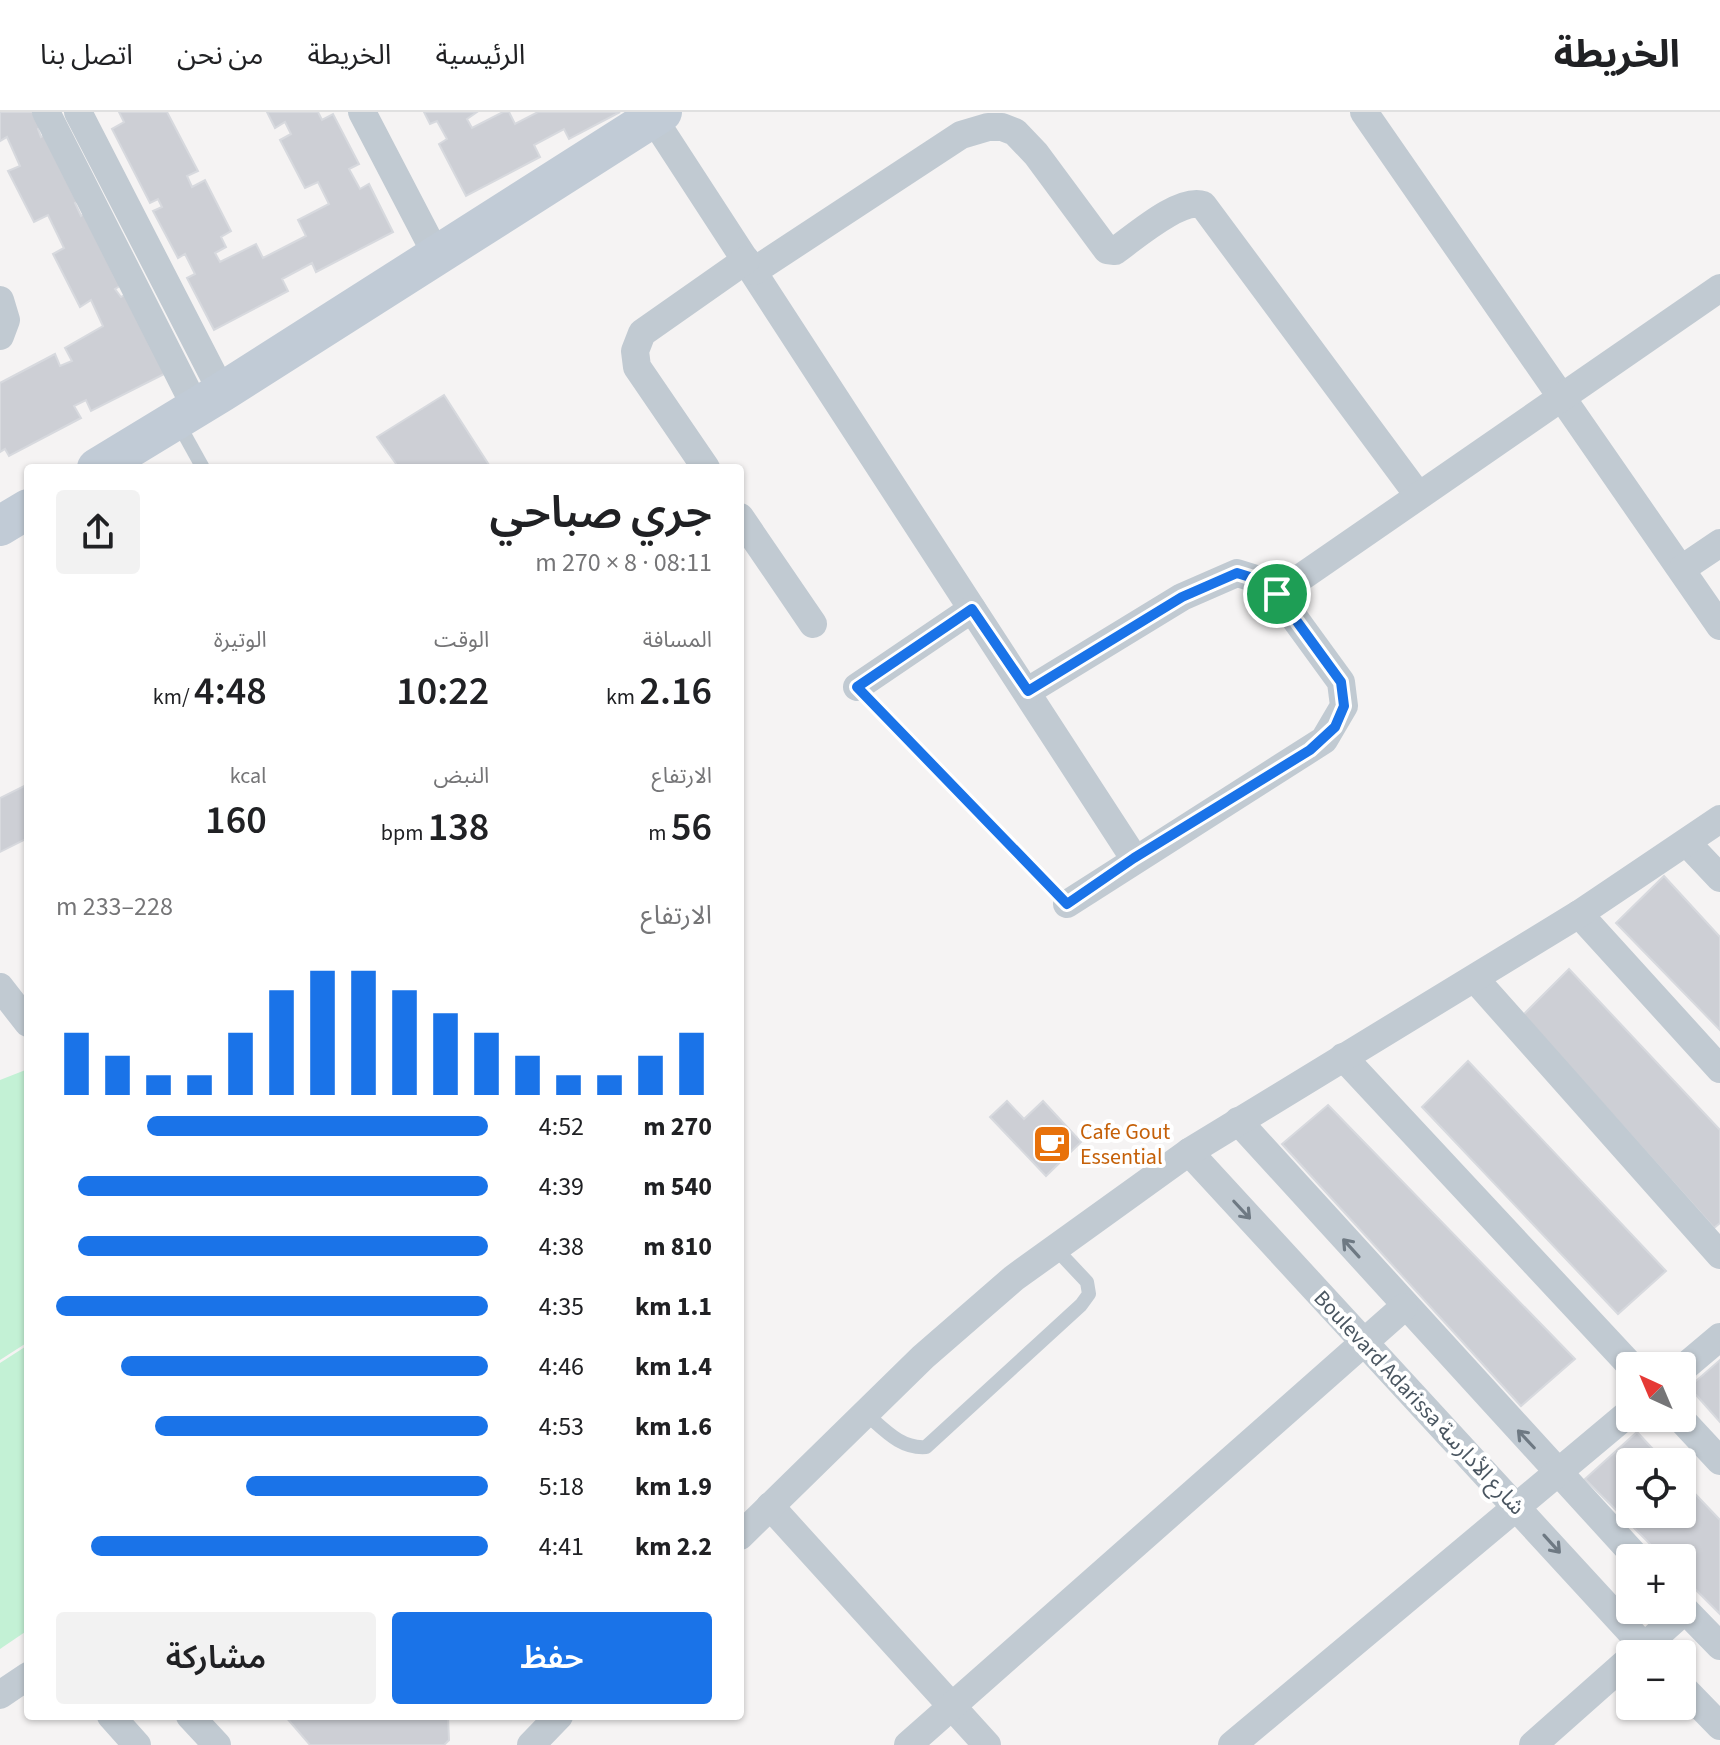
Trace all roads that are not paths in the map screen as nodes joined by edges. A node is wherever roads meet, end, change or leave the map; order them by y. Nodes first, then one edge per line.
1 (46, 112) edge
2 (78, 112) edge
3 (362, 112) edge
4 (1364, 112) edge
5 (657, 115) edge
6 (437, 256) junction
7 (750, 266) junction
8 (1720, 288) edge
9 (0, 300) edge
10 (0, 336) edge
11 (1559, 397) junction
12 (198, 407) junction
13 (104, 464) edge
14 (203, 464) edge
15 (703, 464) edge
16 (1418, 495) junction
17 (24, 511) edge
18 (744, 523) edge
19 (0, 526) edge
20 (1720, 543) edge
21 (1683, 568) junction
22 (1277, 594) junction
23 (972, 609) junction
24 (813, 624) dead end
25 (1720, 626) edge
26 (857, 687) road end
27 (1028, 691) junction
28 (1720, 819) edge
29 (1687, 843) junction
30 (1134, 858) junction
31 (1720, 878) edge
32 (1067, 904) road end
33 (1579, 914) junction
34 (1475, 979) junction
35 (0, 987) edge
36 (24, 1018) edge
37 (1343, 1057) junction
38 (1720, 1069) edge
39 (1238, 1121) junction
40 (1189, 1152) junction
41 (1056, 1249) junction
42 (1720, 1255) edge
43 (1404, 1307) junction
44 (1720, 1337) edge
45 (1364, 1343) junction
46 (1618, 1352) edge
47 (1696, 1357) edge
48 (865, 1413) junction
49 (1616, 1424) edge
50 (1693, 1432) edge
51 (1720, 1461) edge
52 (1557, 1473) junction
53 (770, 1506) junction
54 (1519, 1507) junction
55 (744, 1532) edge
56 (1624, 1544) edge
57 (1696, 1621) edge
58 (1669, 1624) edge
59 (1628, 1640) edge
60 (1653, 1640) edge
61 (1720, 1646) edge
62 (1616, 1674) edge
63 (24, 1679) edge
64 (0, 1695) edge
65 (1696, 1701) edge
66 (952, 1706) junction
67 (115, 1720) edge
68 (194, 1720) edge
69 (555, 1720) edge
70 (1720, 1726) edge
71 (137, 1745) edge
72 (217, 1745) edge
73 (531, 1745) edge
74 (908, 1745) edge
75 (987, 1745) edge
76 (1232, 1745) edge
77 (1533, 1745) edge

1 - 12 street
2 - 12 street
3 - 6 street
4 - 11 street
5 - 6 street
5 - 7 street
6 - 12 street
7 - 15 street
7 - 16 street
7 - 23 street
8 - 11 street
9 - 10 street
11 - 16 street
11 - 21 street
12 - 13 street
12 - 14 lane
16 - 22 street
17 - 19 street
18 - 24 street
20 - 21 street
21 - 25 street
22 - 27 street
22 - 30 street
23 - 26 street
23 - 27 street
27 - 30 street
28 - 29 street
29 - 31 street
29 - 33 street
30 - 32 street
33 - 34 street
33 - 38 street
34 - 37 street
34 - 42 street
35 - 36 street
37 - 39 street
37 - 46 street
39 - 40 street
43 -> 39 street
40 - 41 street
40 -> 45 street, Boulevard Adarissa شارع الأدارسة
41 - 48 street
41 - 48 lane
43 - 45 street
52 -> 43 street
44 - 47 street
45 - 54 street, Boulevard Adarissa شارع الأدارسة
45 - 66 street
48 - 53 street
49 - 52 street
50 - 51 street
52 - 54 street
52 - 56 street
53 - 55 street
53 - 66 street
54 -> 59 street, Boulevard Adarissa شارع الأدارسة
54 - 76 street
57 - 61 street
58 - 60 street
62 - 77 street
63 - 64 street
65 - 70 street
66 - 74 street
66 - 75 street
67 - 71 street
68 - 72 street
69 - 73 street

